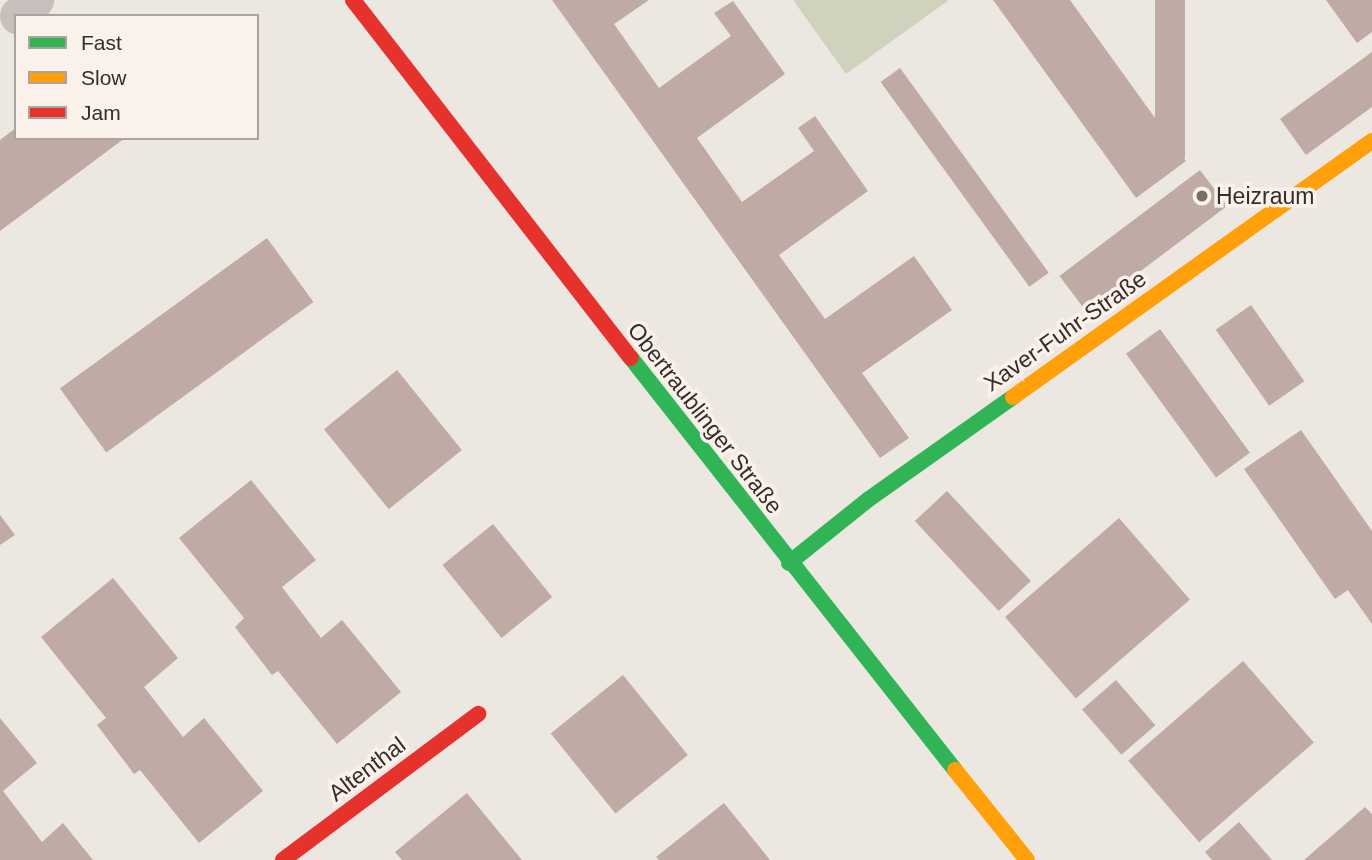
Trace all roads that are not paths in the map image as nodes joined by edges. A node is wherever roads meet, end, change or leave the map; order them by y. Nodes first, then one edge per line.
1 (35, 0) edge
2 (353, 0) edge
3 (22, 14) edge
4 (14, 22) edge
5 (0, 35) edge
6 (1372, 141) edge
7 (789, 563) junction
8 (478, 714) dead end
9 (283, 860) edge
10 (1027, 860) edge

1 - 3 street
2 - 7 street, Obertraublinger Straße
4 - 5 street
6 - 7 street, Xaver-Fuhr-Straße
7 - 10 street, Obertraublinger Straße
8 - 9 street, Altenthal

